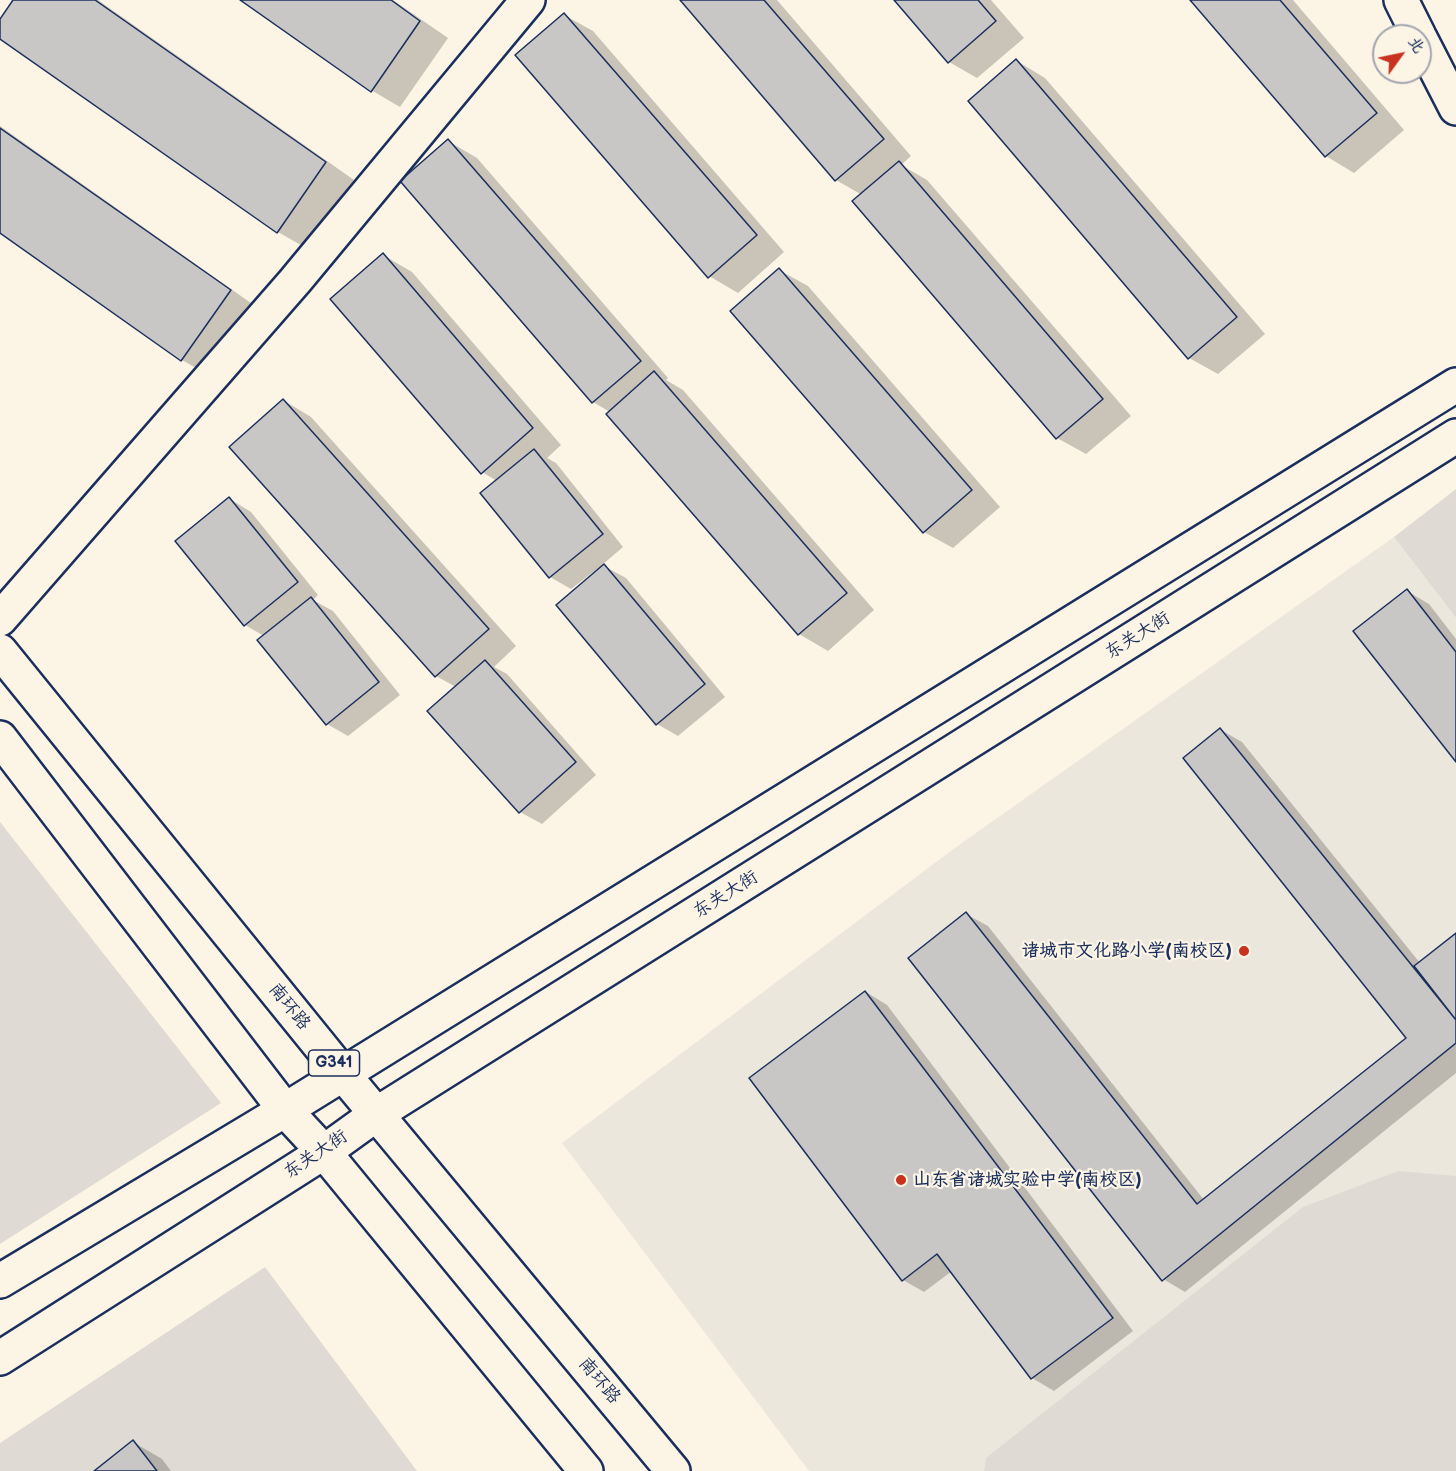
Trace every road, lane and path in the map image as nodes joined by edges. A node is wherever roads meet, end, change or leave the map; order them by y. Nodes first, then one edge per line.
1 (528, 0) edge
2 (1401, 0) edge
3 (1413, 24) edge
4 (1432, 61) edge
5 (1456, 108) edge
6 (1456, 385) edge
7 (1456, 436) edge
8 (0, 619) edge
9 (0, 651) edge
10 (0, 738) edge
11 (343, 1074) junction
12 (285, 1110) junction
13 (378, 1113) junction
14 (324, 1152) junction
15 (0, 1281) edge
16 (0, 1358) edge
17 (586, 1471) edge
18 (673, 1471) edge

1 - 8 main road
2 - 3 main road
4 - 5 main road
6 - 11 main road
7 - 13 main road, 东关大街
9 - 11 main road, 南环路 / G341
10 - 12 main road
11 - 12 main road
11 - 13 main road, 南环路 / G341
12 - 14 main road
12 - 15 main road
13 - 14 main road, 东关大街
13 - 18 main road, 南环路 / G341
14 - 16 main road, 东关大街
14 - 17 main road

